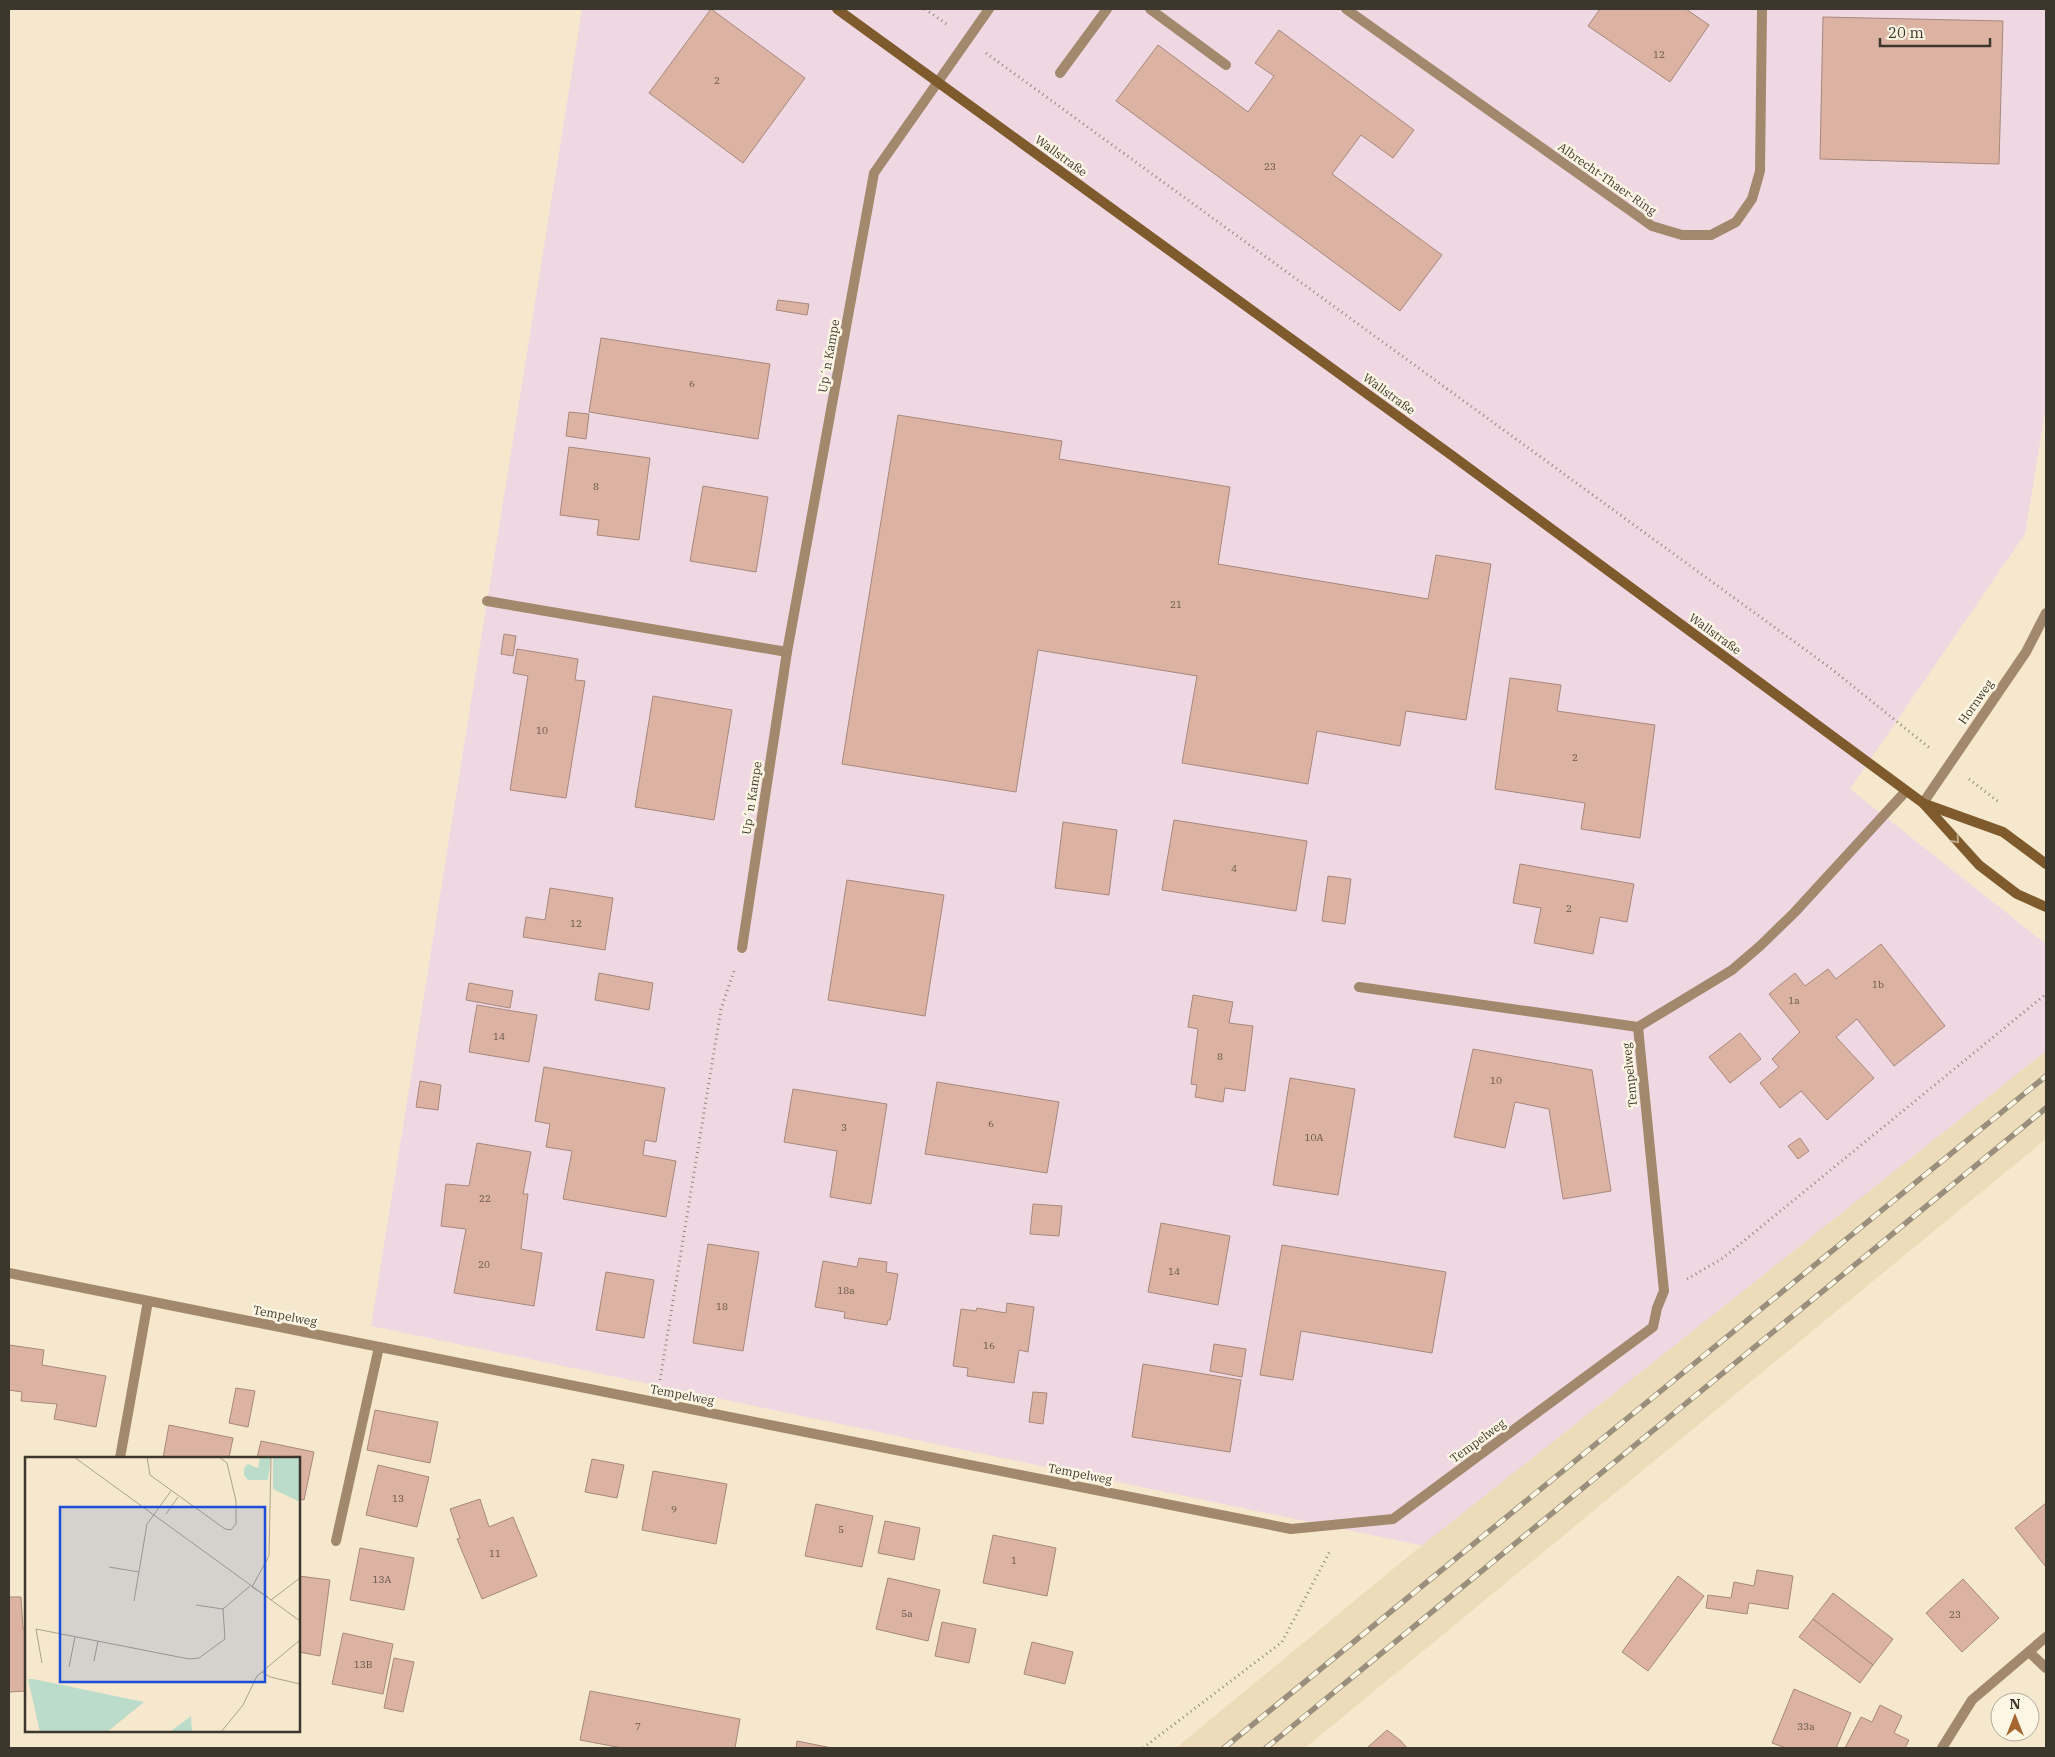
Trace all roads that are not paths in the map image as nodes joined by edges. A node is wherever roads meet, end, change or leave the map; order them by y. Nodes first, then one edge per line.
1 (837, 9) edge
2 (989, 9) edge
3 (1107, 9) edge
4 (1150, 9) edge
5 (1346, 9) edge
6 (1762, 9) edge
7 (1226, 65) dead end
8 (1060, 73) dead end
9 (938, 82) junction
10 (487, 601) dead end
11 (2046, 613) edge
12 (787, 652) junction
13 (1906, 791) junction
14 (1923, 803) junction
15 (2046, 864) edge
16 (2046, 907) edge
17 (742, 948) road end
18 (1359, 988) dead end
19 (1638, 1027) junction
20 (9, 1273) edge
21 (148, 1301) junction
22 (379, 1347) junction
23 (120, 1457) edge
24 (336, 1541) dead end
25 (2046, 1637) edge
26 (2029, 1652) junction
27 (2046, 1668) edge
28 (1942, 1748) edge

1 - 9 street, Wallstraße
2 - 9 street
3 - 8 street
4 - 7 street
5 - 6 street, Albrecht-Thaer-Ring
9 - 12 street, Up´n Kampe
9 - 13 street, Wallstraße
10 - 12 street
11 - 14 street, Hornweg
12 - 17 street, Up´n Kampe
13 - 14 street, Wallstraße
13 - 19 street, Tempelweg
14 - 15 street, Wallstraße
14 -> 16 street, Wallstraße
18 - 19 street, Tempelweg
19 - 22 street, Tempelweg
20 - 21 street, Tempelweg
21 - 22 street, Tempelweg
21 - 23 street
22 - 24 street
25 - 26 street
26 - 27 street
26 - 28 street

